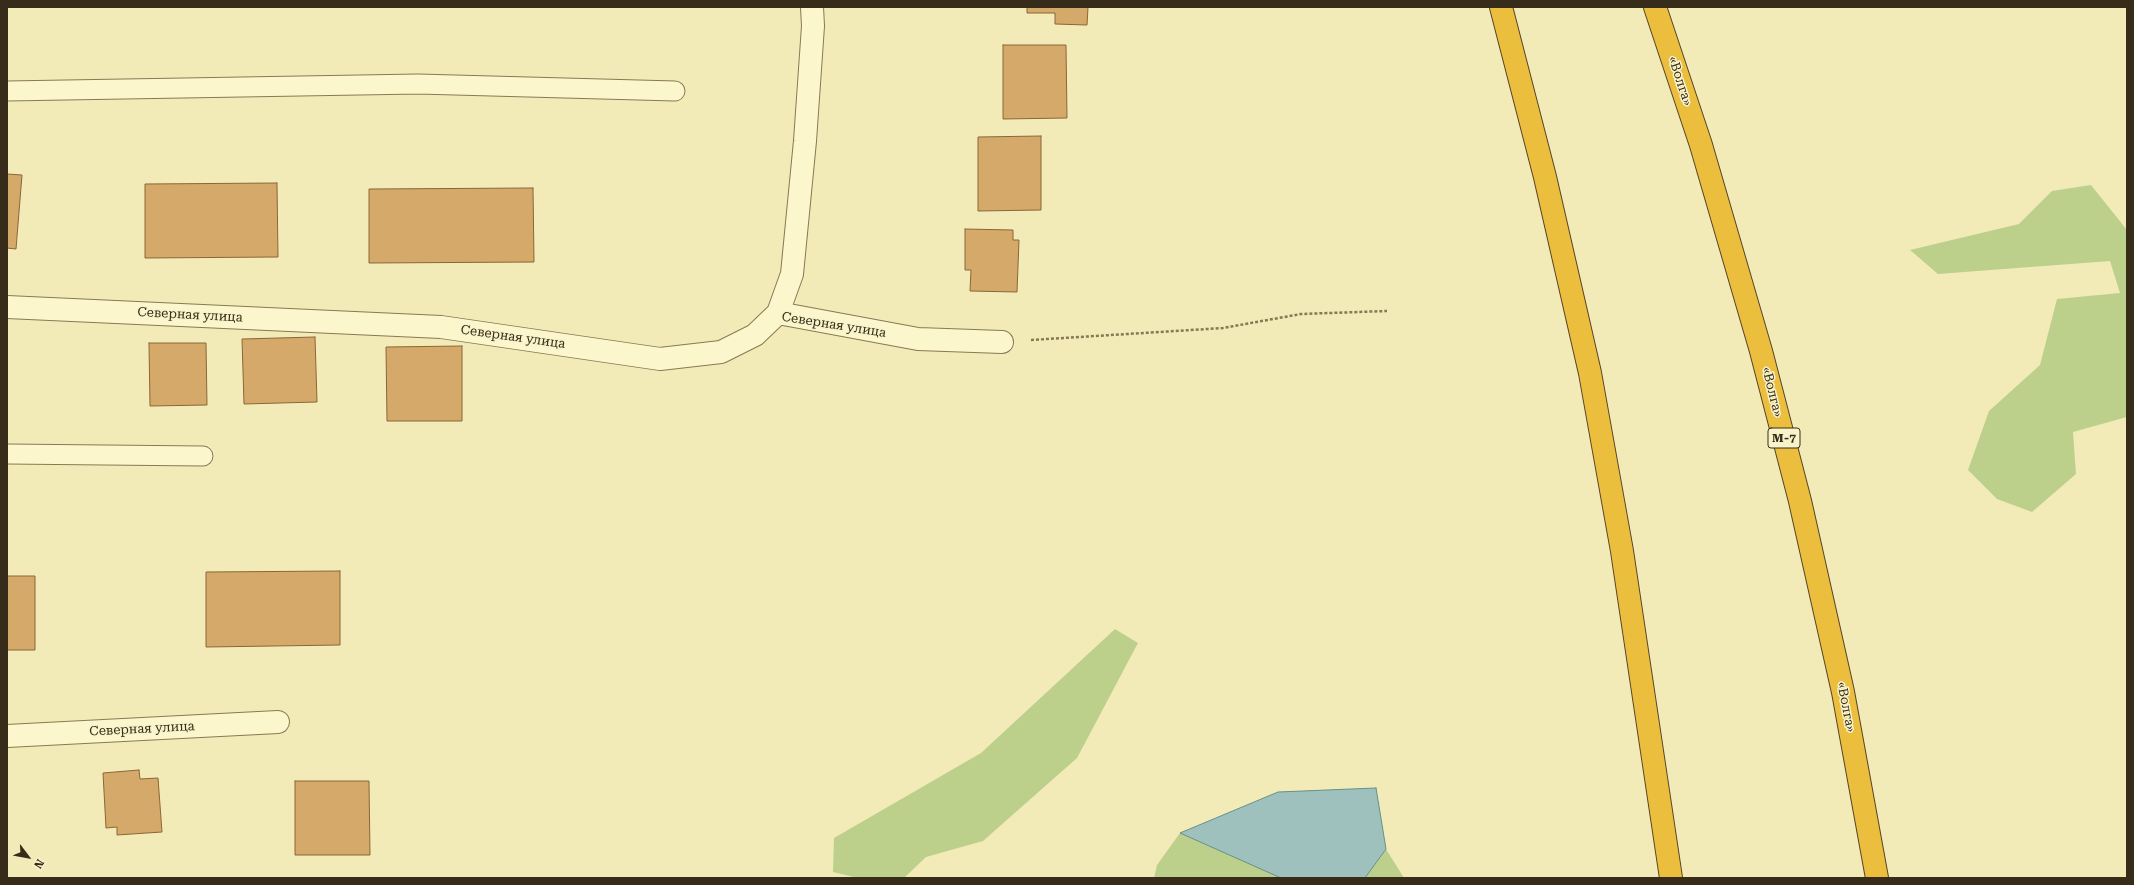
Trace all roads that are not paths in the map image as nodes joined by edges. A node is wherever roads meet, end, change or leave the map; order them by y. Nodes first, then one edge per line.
1 (812, 7) edge
2 (1501, 7) edge
3 (1656, 7) edge
4 (7, 91) edge
5 (675, 91) dead end
6 (7, 307) edge
7 (778, 314) junction
8 (1002, 342) road end
9 (7, 454) edge
10 (203, 456) dead end
11 (278, 722) dead end
12 (7, 736) edge
13 (1671, 878) edge
14 (1877, 878) edge

1 - 7 street
2 - 13 highway
3 - 14 highway, «Волга» / М-7
4 - 5 lane
6 - 7 street, Северная улица
7 - 8 street, Северная улица
9 - 10 lane
11 - 12 street, Северная улица

